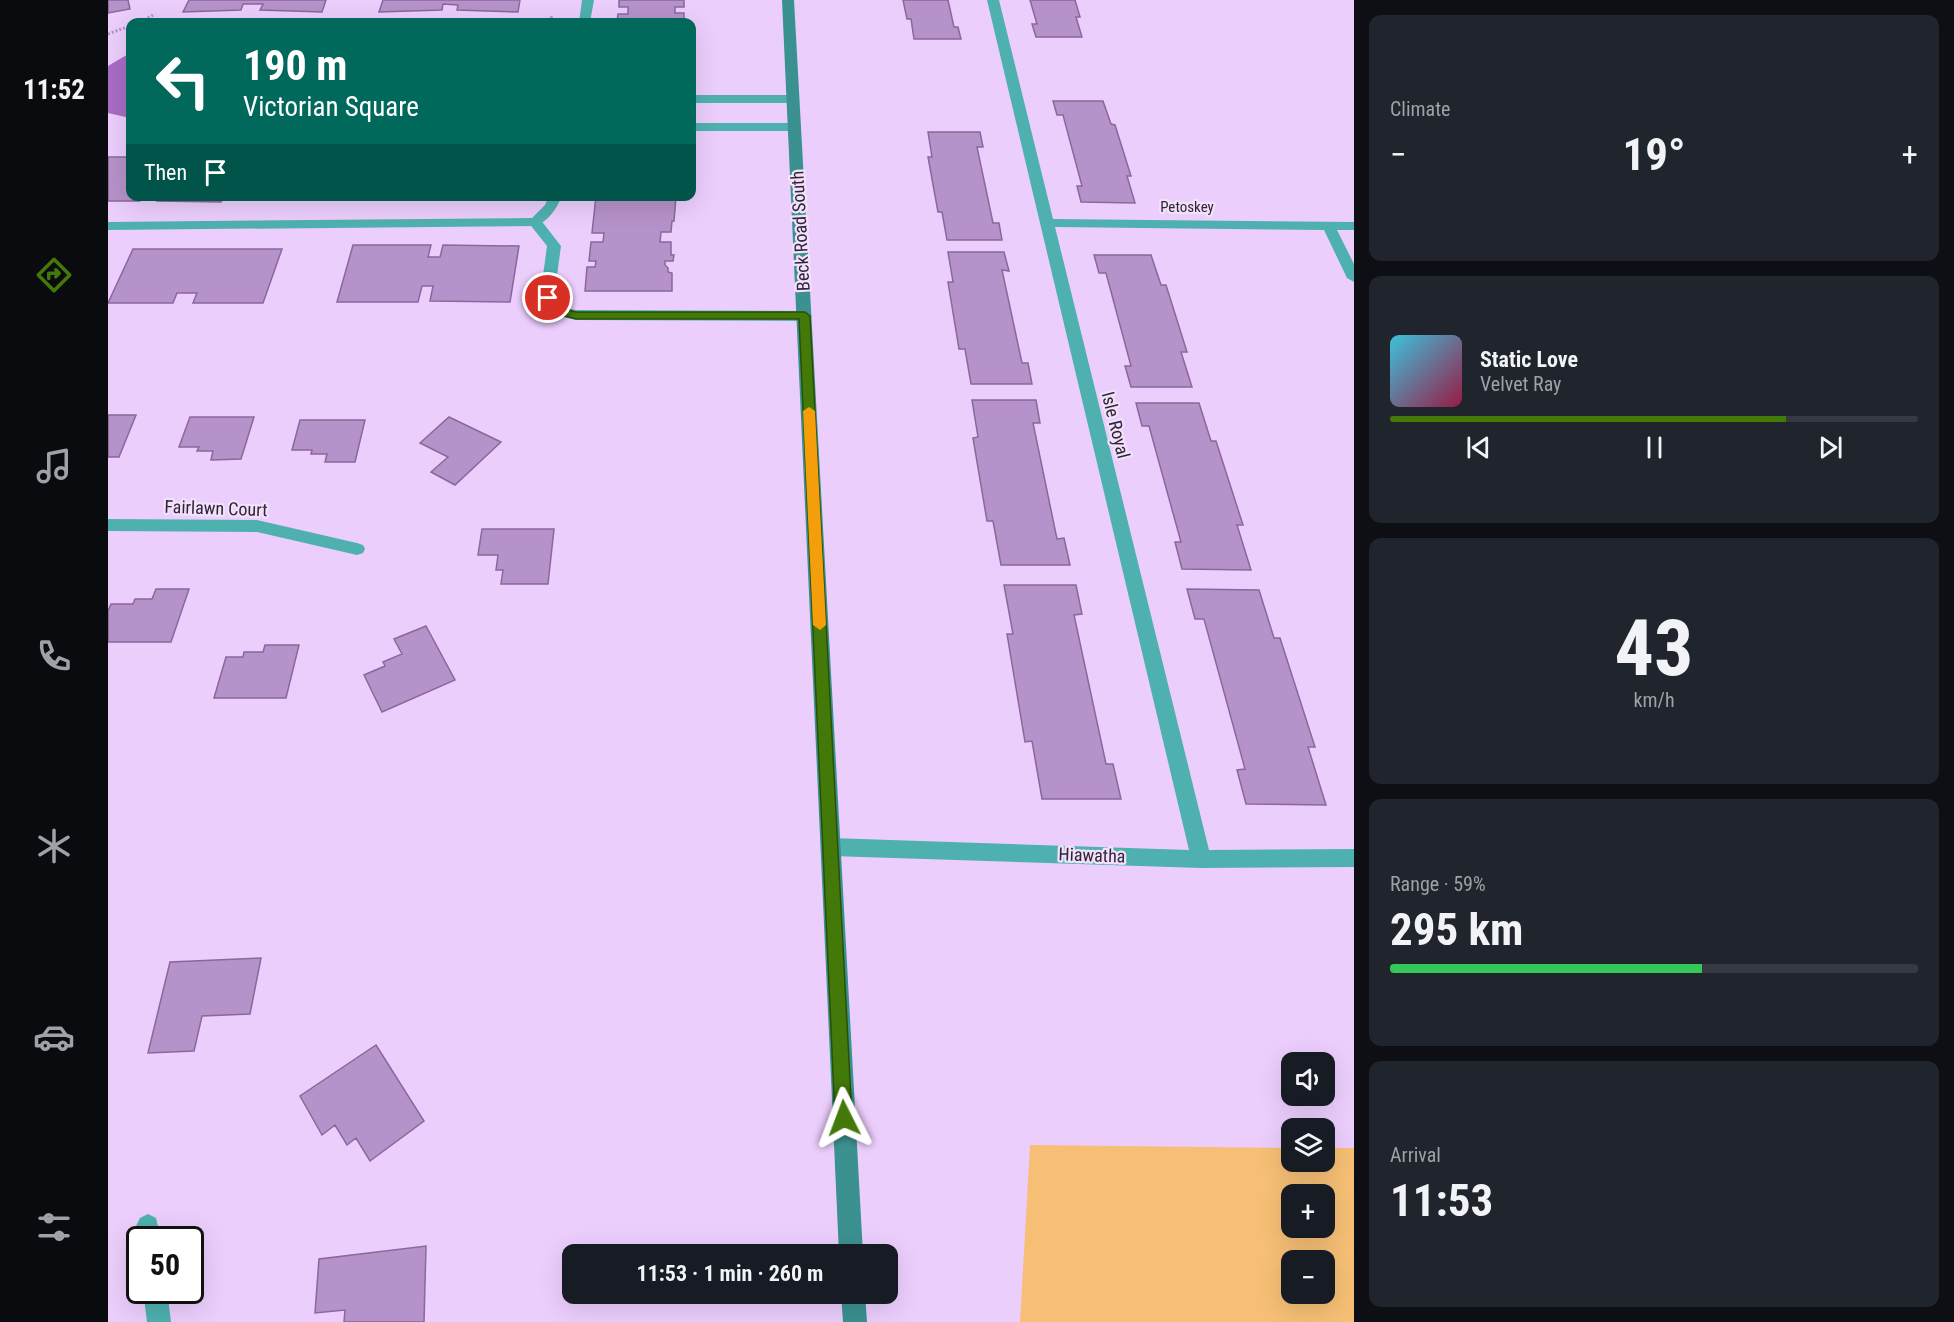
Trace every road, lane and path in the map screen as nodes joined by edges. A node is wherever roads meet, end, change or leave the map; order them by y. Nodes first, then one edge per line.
1 (588, 0) edge
2 (788, 0) edge
3 (993, 0) edge
4 (153, 15) dead end
5 (552, 15) dead end
6 (148, 18) edge
7 (551, 18) edge
8 (586, 18) edge
9 (126, 27) edge
10 (108, 34) edge
11 (696, 99) edge
12 (793, 99) junction
13 (696, 127) edge
14 (794, 128) junction
15 (554, 201) edge
16 (535, 222) junction
17 (1046, 223) junction
18 (1329, 225) junction
19 (108, 226) edge
20 (1354, 226) edge
21 (1354, 278) edge
22 (805, 316) junction
23 (108, 525) edge
24 (357, 549) dead end
25 (831, 847) junction
26 (1354, 858) edge
27 (1202, 859) junction
28 (851, 1244) edge
29 (157, 1304) edge
30 (854, 1304) edge
31 (159, 1322) edge
32 (855, 1322) edge

1 - 8 street
2 - 12 main road, Beck Road South
3 - 17 street, Isle Royal
4 - 6 path
5 - 7 path
9 - 10 path
11 - 12 street
12 - 14 main road, Beck Road South
13 - 14 street
14 - 22 main road, Beck Road South
15 - 16 street
16 - 19 street
16 - 22 street
17 - 18 street, Petoskey
17 - 27 street, Isle Royal
18 - 20 street, Petoskey
18 - 21 street
22 - 25 main road, Beck Road South
23 - 24 street, Fairlawn Court
25 - 27 street, Hiawatha
25 - 28 main road, Beck Road South
26 - 27 street, Hiawatha
29 - 31 street
30 - 32 main road

